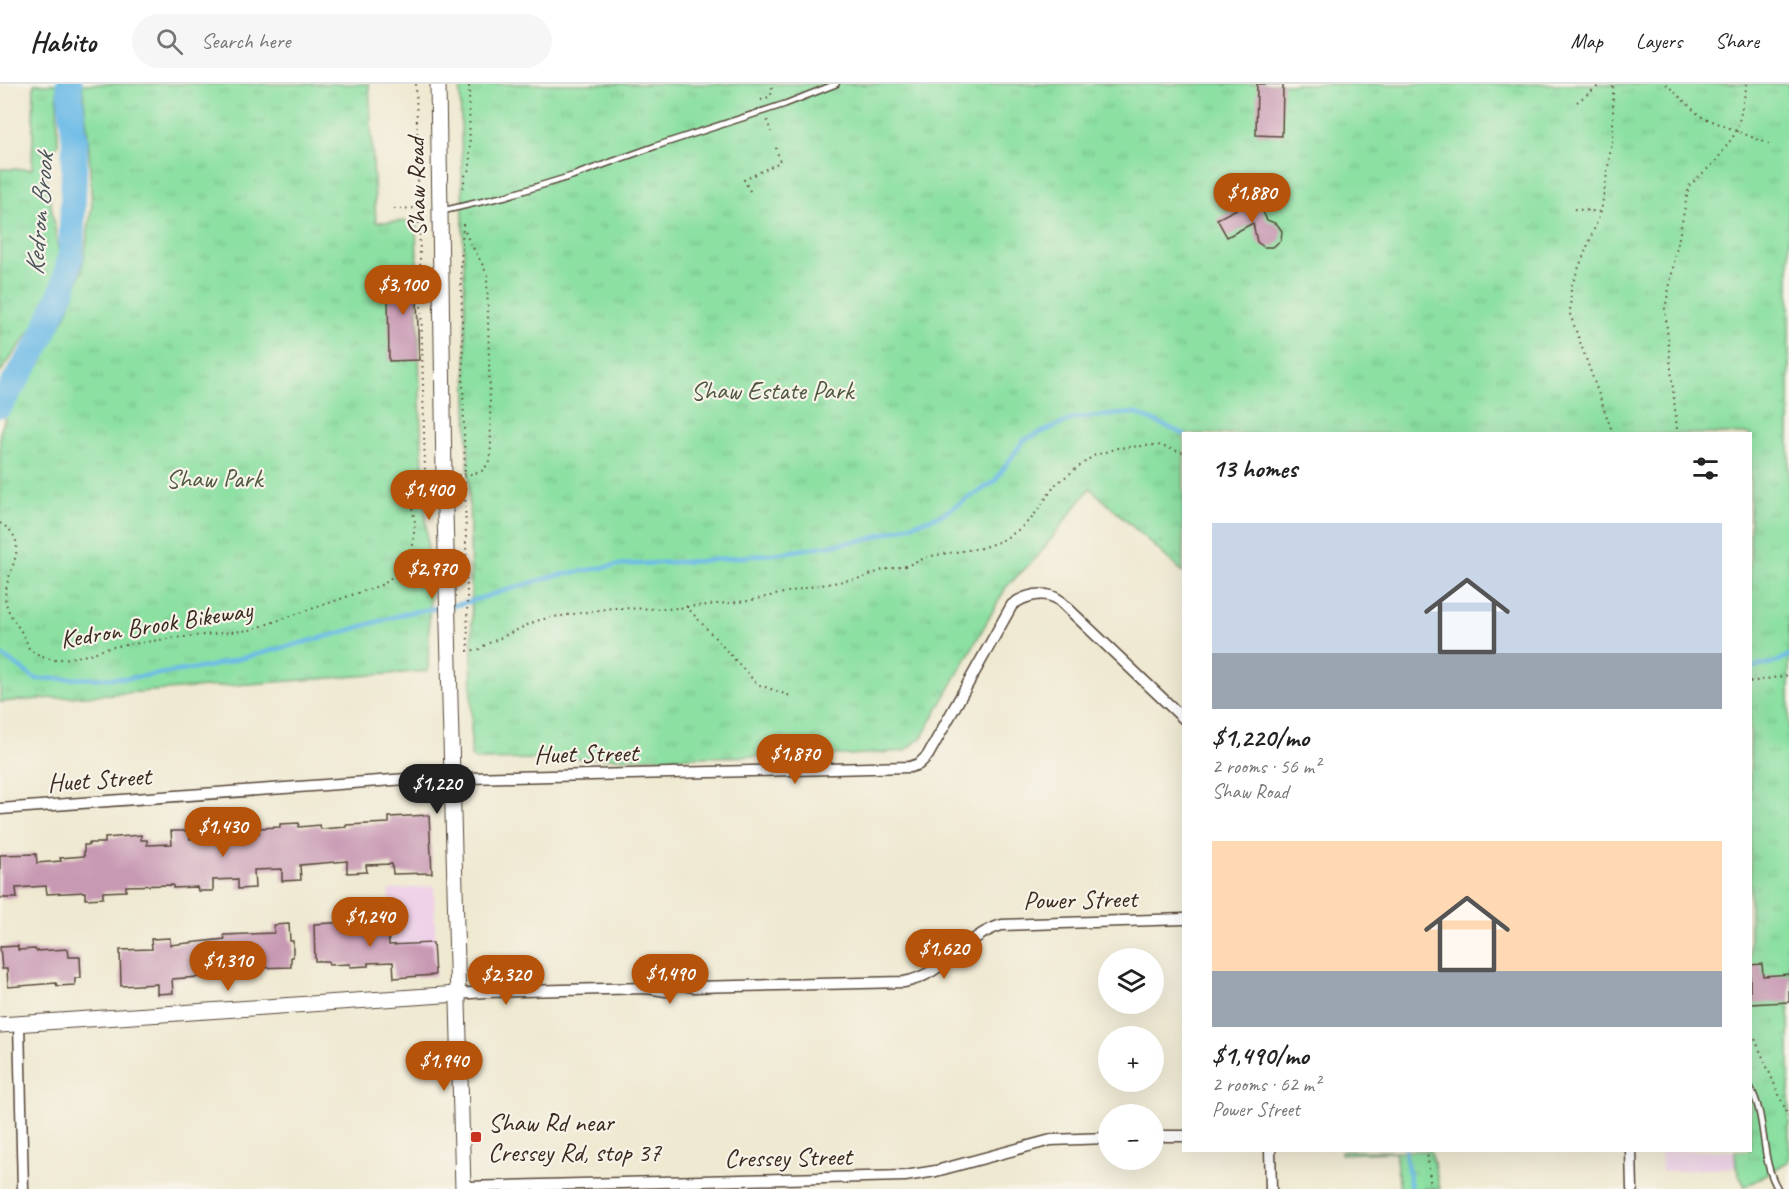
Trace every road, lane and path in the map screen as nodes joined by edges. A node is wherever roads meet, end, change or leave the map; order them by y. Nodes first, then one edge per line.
1 (416, 84) edge
2 (438, 84) edge
3 (469, 84) edge
4 (772, 84) edge
5 (836, 84) edge
6 (1601, 84) edge
7 (1613, 84) edge
8 (1666, 84) edge
9 (1747, 84) edge
10 (1577, 102) dead end
11 (761, 103) dead end
12 (766, 118) dead end
13 (1737, 131) junction
14 (771, 132) dead end
15 (775, 144) dead end
16 (1769, 144) dead end
17 (463, 188) dead end
18 (750, 191) dead end
19 (419, 208) junction
20 (394, 209) dead end
21 (1574, 209) dead end
22 (440, 211) junction
23 (1601, 212) junction
24 (1612, 432) edge
25 (1675, 432) edge
26 (1182, 452) edge
27 (425, 474) junction
28 (432, 474) dead end
29 (457, 475) dead end
30 (465, 475) junction
31 (427, 505) dead end
32 (0, 523) edge
33 (686, 606) junction
34 (1789, 675) edge
35 (1752, 682) edge
36 (793, 697) dead end
37 (1182, 717) edge
38 (452, 777) junction
39 (0, 809) edge
40 (1182, 919) edge
41 (458, 994) junction
42 (19, 1024) junction
43 (0, 1025) edge
44 (1752, 1037) edge
45 (1752, 1090) edge
46 (1789, 1118) edge
47 (1182, 1136) edge
48 (1164, 1137) edge
49 (1098, 1138) edge
50 (1270, 1152) edge
51 (1427, 1152) edge
52 (1631, 1152) edge
53 (463, 1188) edge
54 (23, 1189) edge
55 (1271, 1189) edge
56 (1431, 1189) edge
57 (1632, 1189) edge
58 (1778, 1189) edge

1 - 19 path
2 - 22 street, Shaw Road
3 - 17 path
4 - 11 path
5 - 22 lane
6 - 10 path
7 - 23 path
8 - 13 path
9 - 13 path
12 - 14 path
13 - 16 path
13 - 25 path
15 - 18 path
19 - 20 path
19 - 27 path
21 - 23 path
22 - 38 street, Shaw Road
23 - 24 path
26 - 33 path
27 - 28 path
27 - 31 path
27 - 32 path, Kedron Brook Bikeway
29 - 30 path
30 - 30 path
30 - 33 path
33 - 36 path
34 - 35 path
37 - 38 street, Huet Street
38 - 39 street, Huet Street
38 - 41 street, Shaw Road
40 - 41 street, Power Street
41 - 42 street
41 - 53 street, Shaw Road
42 - 43 street
42 - 54 street
44 - 46 path
45 - 58 lane
47 - 48 street
49 - 53 street, Cressey Street
50 - 55 street
51 - 56 path
52 - 57 street

